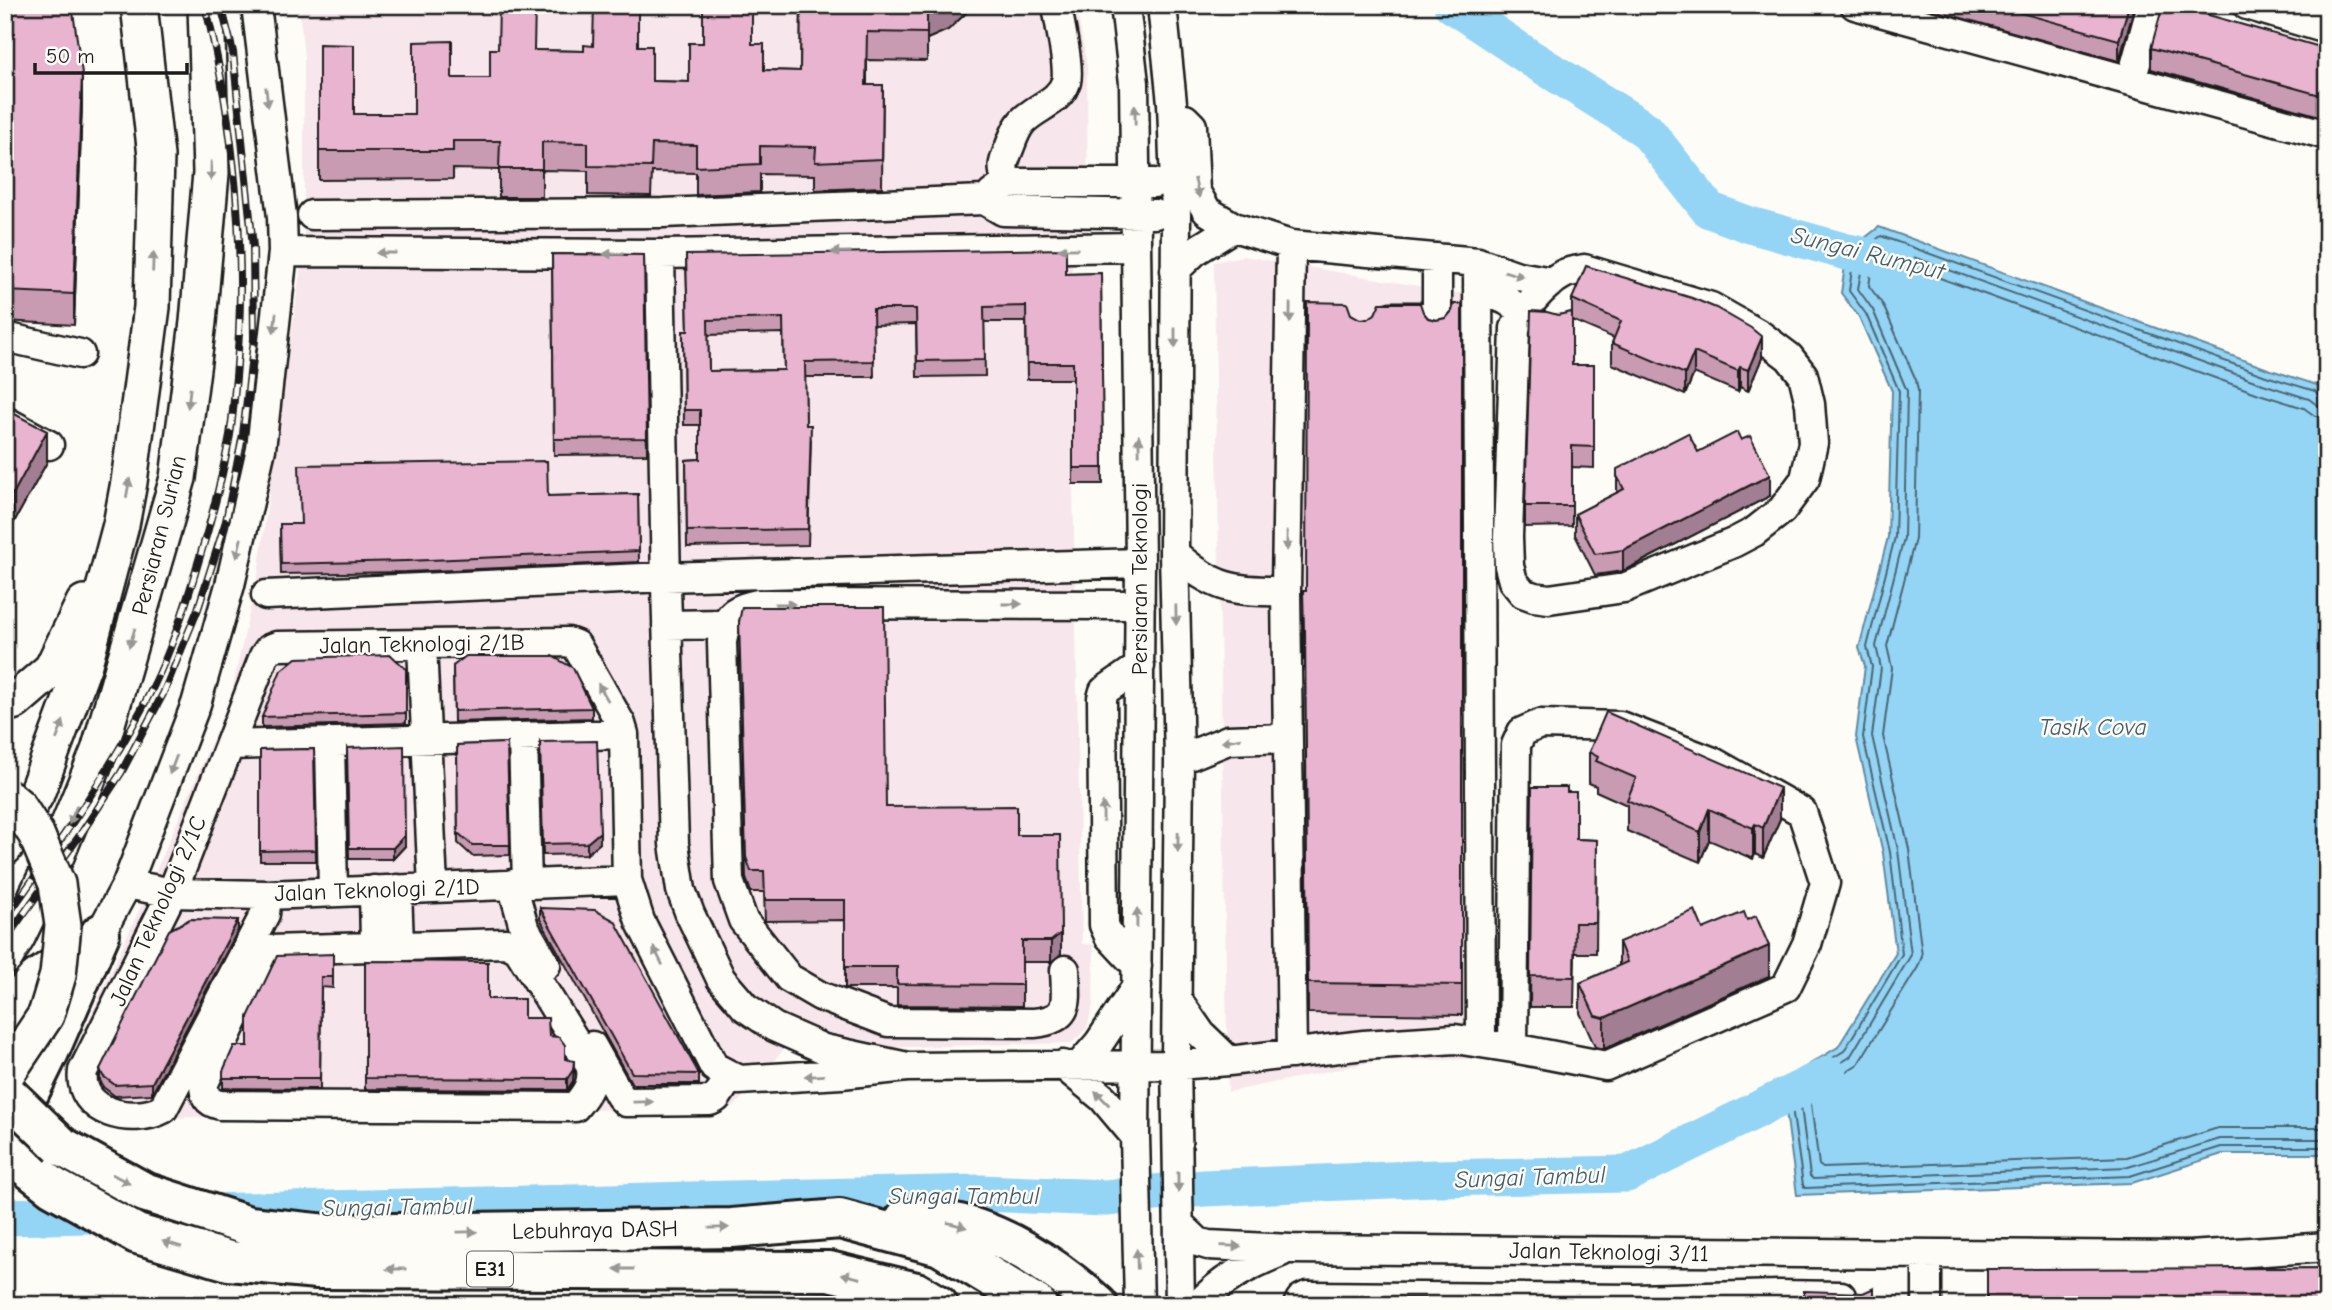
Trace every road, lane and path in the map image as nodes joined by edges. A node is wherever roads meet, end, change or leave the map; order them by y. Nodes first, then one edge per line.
1 (139, 5) edge
2 (206, 5) edge
3 (256, 5) edge
4 (1057, 5) edge
5 (1125, 5) edge
6 (1162, 5) edge
7 (1855, 5) edge
8 (2152, 5) edge
9 (2247, 5) edge
10 (2327, 29) edge
11 (2131, 81) junction
12 (1172, 103) junction
13 (2327, 135) edge
14 (1007, 183) junction
15 (1136, 183) junction
16 (1175, 183) junction
17 (984, 200) junction
18 (1136, 214) junction
19 (1175, 214) junction
20 (313, 215) dead end
21 (1234, 227) junction
22 (1291, 245) junction
23 (1136, 247) junction
24 (283, 252) junction
25 (660, 254) junction
26 (1437, 258) junction
27 (1175, 270) junction
28 (1478, 275) junction
29 (1538, 296) junction
30 (1556, 319) edge
31 (1366, 320) edge
32 (5, 337) edge
33 (80, 354) dead end
34 (5, 421) edge
35 (49, 445) edge
36 (121, 525) junction
37 (1174, 553) junction
38 (1140, 563) junction
39 (665, 577) junction
40 (1286, 591) junction
41 (266, 595) dead end
42 (1140, 605) junction
43 (725, 624) junction
44 (667, 625) junction
45 (422, 645) junction
46 (269, 649) joint
47 (1140, 666) junction
48 (5, 705) edge
49 (624, 734) junction
50 (523, 737) junction
51 (1287, 738) junction
52 (426, 740) junction
53 (330, 742) junction
54 (230, 745) junction
55 (99, 751) junction
56 (1179, 760) junction
57 (15, 796) edge
58 (5, 847) edge
59 (628, 880) junction
60 (127, 884) junction
61 (520, 884) junction
62 (433, 888) junction
63 (386, 890) junction
64 (333, 892) junction
65 (172, 893) junction
66 (267, 895) junction
67 (100, 934) junction
68 (387, 946) junction
69 (5, 957) edge
70 (1065, 970) dead end
71 (1137, 976) junction
72 (1176, 998) junction
73 (5, 1021) edge
74 (1481, 1043) junction
75 (1513, 1048) junction
76 (1292, 1054) junction
77 (1229, 1061) junction
78 (1072, 1065) junction
79 (1136, 1065) junction
80 (1177, 1065) junction
81 (907, 1067) junction
82 (5, 1076) edge
83 (730, 1077) junction
84 (5, 1091) edge
85 (5, 1142) edge
86 (1135, 1145) junction
87 (5, 1150) edge
88 (840, 1219) junction
89 (1178, 1219) junction
90 (2327, 1247) edge
91 (1291, 1249) junction
92 (1927, 1255) junction
93 (1863, 1297) edge
94 (1779, 1300) edge
95 (1458, 1301) edge
96 (1635, 1302) edge
97 (938, 1305) edge
98 (1037, 1305) edge
99 (1098, 1305) edge
100 (1139, 1305) edge
101 (1180, 1305) edge
102 (1198, 1305) edge
103 (1298, 1305) edge
104 (1927, 1305) edge

36 -> 1 main road, Persiaran Surian
2 -> 55 main road, Persiaran Surian
3 -> 24 street
4 - 14 street
15 -> 5 street, Persiaran Teknologi
6 - 12 street, Persiaran Teknologi
7 - 11 street
8 - 11 street
9 - 10 street
11 - 13 street
12 - 16 street, Persiaran Teknologi
12 -> 21 street
14 - 15 street
14 - 17 street
15 - 16 street
15 - 18 street, Persiaran Teknologi
16 - 19 street, Persiaran Teknologi
17 - 18 street
17 - 20 street
18 - 19 street
18 - 23 street, Persiaran Teknologi
19 - 27 street, Persiaran Teknologi
21 - 22 street
21 - 27 street
22 - 26 street
22 -> 40 street
23 -> 25 street
38 -> 23 street, Persiaran Teknologi
25 -> 24 street
24 -> 60 street
25 - 39 street
26 - 28 street
26 - 31 street
27 -> 37 street, Persiaran Teknologi
28 -> 29 street
28 - 29 street
28 - 74 street
29 - 29 street
29 - 30 street
32 - 33 street
34 - 35 street
36 - 48 main road
57 -> 36 main road, Persiaran Surian
37 - 40 street
37 -> 56 street, Persiaran Teknologi
38 - 39 street
38 - 42 street, Persiaran Teknologi
39 - 41 street
39 - 44 street
40 - 51 street
43 -> 42 street
42 - 47 street, Persiaran Teknologi
43 - 44 street
43 - 70 street
44 - 81 street
45 - 46 street, Jalan Teknologi 2/1B
49 -> 45 street, Jalan Teknologi 2/1B
45 - 52 street
46 - 54 street, Jalan Teknologi 2/1C
71 -> 47 street, Persiaran Teknologi
71 -> 47 street
49 - 50 street
49 - 59 street
50 - 52 street
50 - 61 street
51 -> 56 street
51 - 76 street
52 - 53 street
52 - 62 street
53 - 54 street
53 - 64 street
54 - 65 street, Jalan Teknologi 2/1C
55 - 57 main road
55 -> 69 main road, Persiaran Surian
56 -> 72 street, Persiaran Teknologi
57 - 58 main road, Persiaran Surian
57 - 82 main road, bridge
59 - 61 street, Jalan Teknologi 2/1D
83 -> 59 street
60 - 65 street, Jalan Teknologi 2/1D
60 - 67 street
61 - 62 street, Jalan Teknologi 2/1D
61 -> 83 street
62 - 63 street, Jalan Teknologi 2/1D
63 - 64 street, Jalan Teknologi 2/1D
63 - 68 street
64 - 66 street, Jalan Teknologi 2/1D
65 - 66 street, Jalan Teknologi 2/1D
65 - 66 street, Jalan Teknologi 2/1C
67 - 73 main road
67 - 85 highway
68 - 68 street
71 - 78 street
71 - 79 street, Persiaran Teknologi
72 - 77 street
72 - 80 street, Persiaran Teknologi
74 - 75 street
74 - 76 street
75 - 75 street
76 - 77 street
77 - 80 street
78 - 79 street
78 - 81 street
86 -> 78 street
79 - 80 street
79 - 86 street, Persiaran Teknologi
80 -> 89 street, Persiaran Teknologi
81 -> 83 street
84 -> 88 highway, Lebuhraya DASH / E31, bridge
100 -> 86 street, Persiaran Teknologi
97 -> 87 highway, Lebuhraya DASH / E31
88 - 98 highway, Lebuhraya DASH / E31
88 -> 99 highway
89 -> 91 street, Jalan Teknologi 3/11
89 - 101 street, Persiaran Teknologi
90 - 92 street, Jalan Teknologi 3/11
91 - 92 street, Jalan Teknologi 3/11
91 - 102 street
92 - 104 street
93 - 94 street
94 - 96 street
95 - 96 street
95 - 103 street

